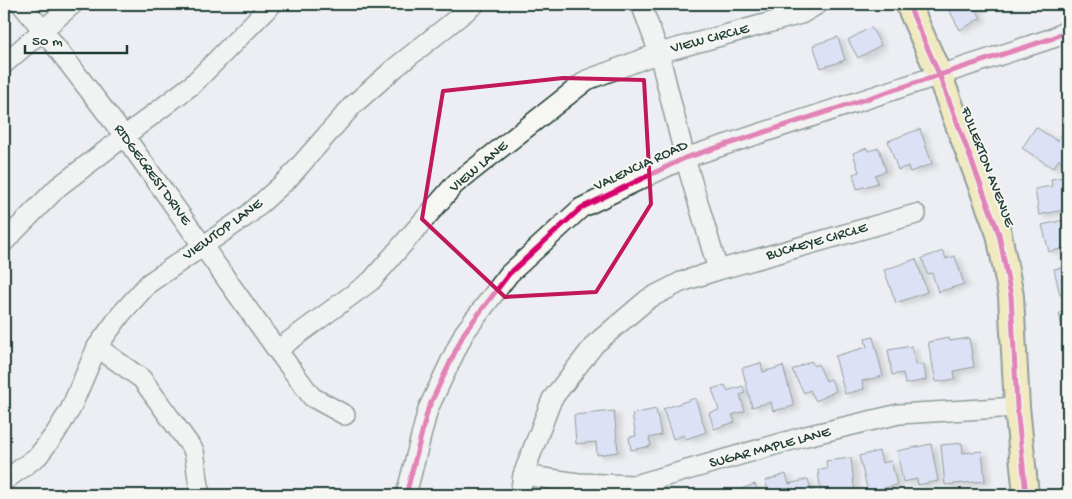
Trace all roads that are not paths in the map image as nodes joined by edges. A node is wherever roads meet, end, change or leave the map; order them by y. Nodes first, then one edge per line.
1 (21, 4) edge
2 (73, 4) edge
3 (272, 4) edge
4 (475, 4) edge
5 (641, 4) edge
6 (818, 4) edge
7 (908, 4) edge
8 (43, 30) junction
9 (1068, 30) edge
10 (658, 53) junction
11 (4, 64) edge
12 (939, 74) junction
13 (124, 137) junction
14 (685, 158) junction
15 (916, 214) dead end
16 (4, 242) edge
17 (202, 245) junction
18 (718, 270) junction
19 (97, 347) junction
20 (276, 350) junction
21 (1017, 407) junction
22 (345, 415) dead end
23 (523, 475) junction
24 (4, 481) edge
25 (199, 486) dead end
26 (406, 495) edge
27 (520, 495) edge
28 (1026, 495) edge

1 - 8 street, RIDGECREST DRIVE
2 - 8 street
3 - 13 street
4 - 17 street, VIEWTOP LANE
5 - 10 street
6 - 10 street, VIEW CIRCLE
7 - 12 main road, FULLERTON AVENUE
8 - 11 street
8 - 13 street, RIDGECREST DRIVE
9 - 12 street, VALENCIA ROAD
10 - 14 street
10 - 20 street, VIEW LANE
12 - 14 street, VALENCIA ROAD
12 - 21 main road, FULLERTON AVENUE
13 - 16 street
13 - 17 street, RIDGECREST DRIVE
14 - 18 street
14 - 26 street, VALENCIA ROAD
15 - 18 street, BUCKEYE CIRCLE
17 - 19 street, VIEWTOP LANE
17 - 20 street, RIDGECREST DRIVE
18 - 23 street, BUCKEYE CIRCLE
19 - 24 street, VIEWTOP LANE
19 - 25 street
20 - 22 street, RIDGECREST DRIVE
21 - 23 street, SUGAR MAPLE LANE
21 - 28 main road, FULLERTON AVENUE
23 - 27 street, BUCKEYE CIRCLE

